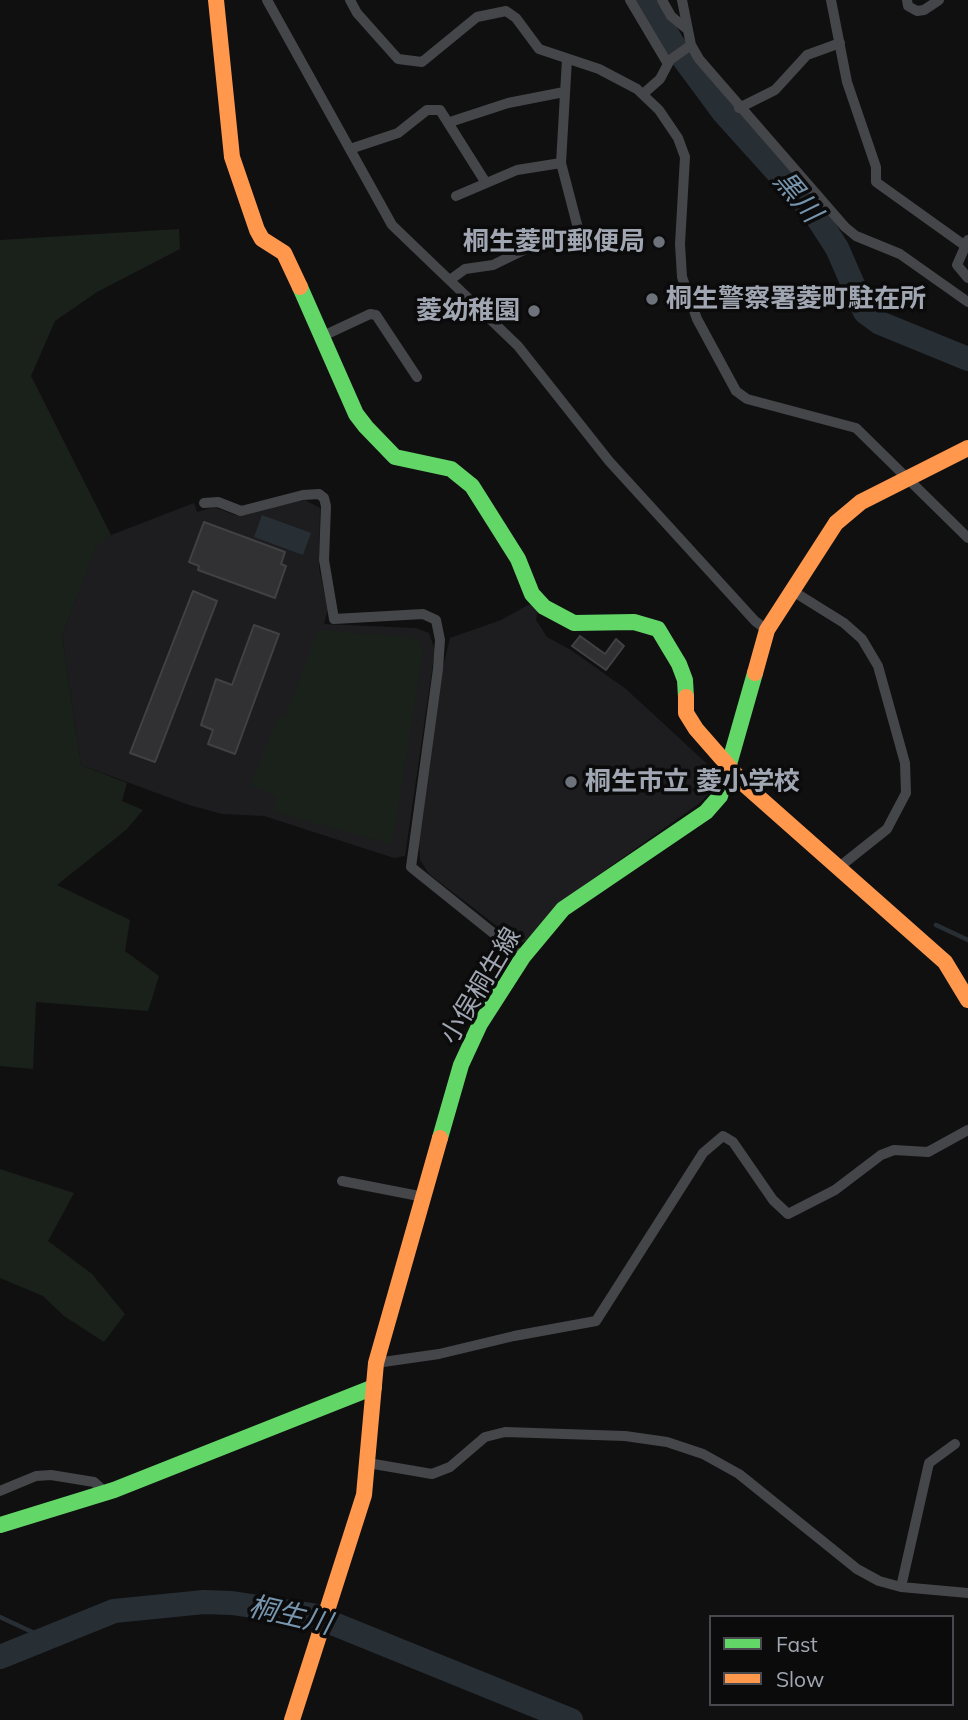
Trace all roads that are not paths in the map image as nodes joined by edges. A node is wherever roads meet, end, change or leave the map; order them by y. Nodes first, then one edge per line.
1 (216, 0) edge
2 (267, 0) edge
3 (350, 0) edge
4 (630, 0) edge
5 (662, 0) edge
6 (682, 0) edge
7 (831, 0) edge
8 (907, 0) edge
9 (939, 0) edge
10 (688, 30) junction
11 (840, 43) junction
12 (690, 47) junction
13 (567, 59) junction
14 (669, 62) junction
15 (564, 92) junction
16 (643, 94) junction
17 (739, 108) junction
18 (450, 122) junction
19 (350, 149) junction
20 (561, 163) junction
21 (486, 183) junction
22 (456, 196) dead end
23 (966, 242) edge
24 (968, 278) edge
25 (450, 280) junction
26 (968, 302) edge
27 (323, 336) junction
28 (418, 377) dead end
29 (968, 448) edge
30 (905, 478) junction
31 (204, 503) dead end
32 (968, 538) edge
33 (790, 590) junction
34 (767, 630) junction
35 (730, 765) junction
36 (838, 868) junction
37 (523, 957) junction
38 (968, 1000) edge
39 (968, 1130) edge
40 (342, 1181) dead end
41 (424, 1197) junction
42 (376, 1363) junction
43 (374, 1387) junction
44 (955, 1444) dead end
45 (369, 1463) junction
46 (0, 1491) edge
47 (105, 1492) junction
48 (0, 1525) edge
49 (901, 1587) junction
50 (968, 1594) edge
51 (292, 1720) edge

1 - 27 street
2 - 19 street
3 - 13 street
4 - 14 street
5 - 10 street
6 - 10 street
7 - 11 street
8 - 9 street
10 - 12 street
11 - 17 street
11 - 23 street
12 - 14 street
12 - 17 street
13 - 15 street
13 - 16 street
14 - 16 street
15 - 18 street
15 - 20 street
16 - 30 street
17 - 26 street
18 - 19 street
18 - 21 street
19 - 25 street
20 - 21 street
20 - 25 street
21 - 22 street
23 - 24 street
25 - 34 street
27 - 28 street
27 - 35 street
29 - 30 street, 小俣桐生線
30 - 32 street
30 - 33 street, 小俣桐生線
31 - 37 street
33 - 34 street, 小俣桐生線
33 - 36 street
34 - 35 street, 小俣桐生線
35 - 36 street
35 - 37 street, 小俣桐生線
36 - 38 street
37 - 41 street, 小俣桐生線
39 - 42 street
40 - 41 street
41 - 42 street, 小俣桐生線
42 - 43 street, 小俣桐生線
43 - 45 street, 小俣桐生線
43 - 47 street
44 - 49 street
45 - 49 street
45 - 51 street, 小俣桐生線
46 - 47 street
47 - 48 street
49 - 50 street

